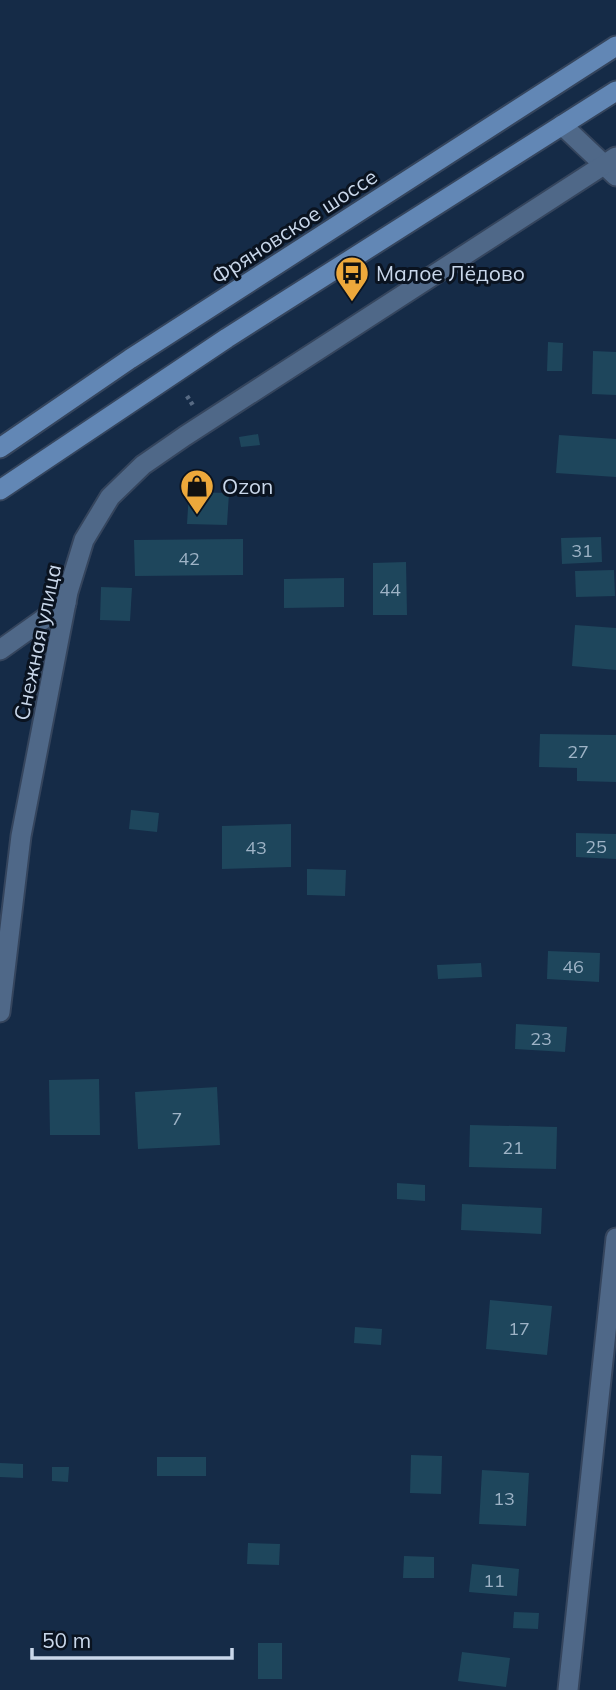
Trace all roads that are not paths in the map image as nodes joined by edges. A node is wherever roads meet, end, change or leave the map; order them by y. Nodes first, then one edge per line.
1 (616, 46) edge
2 (616, 90) edge
3 (562, 125) junction
4 (612, 166) edge
5 (0, 448) edge
6 (0, 490) edge
7 (66, 603) junction
8 (0, 650) edge
9 (0, 1012) edge
10 (616, 1238) edge
11 (568, 1690) edge

1 - 5 main road, Фряновское шоссе
2 - 3 main road
3 - 4 street
3 - 6 main road
4 - 7 street, Снежная улица
7 - 8 street
7 - 9 street, Снежная улица
10 - 11 street

